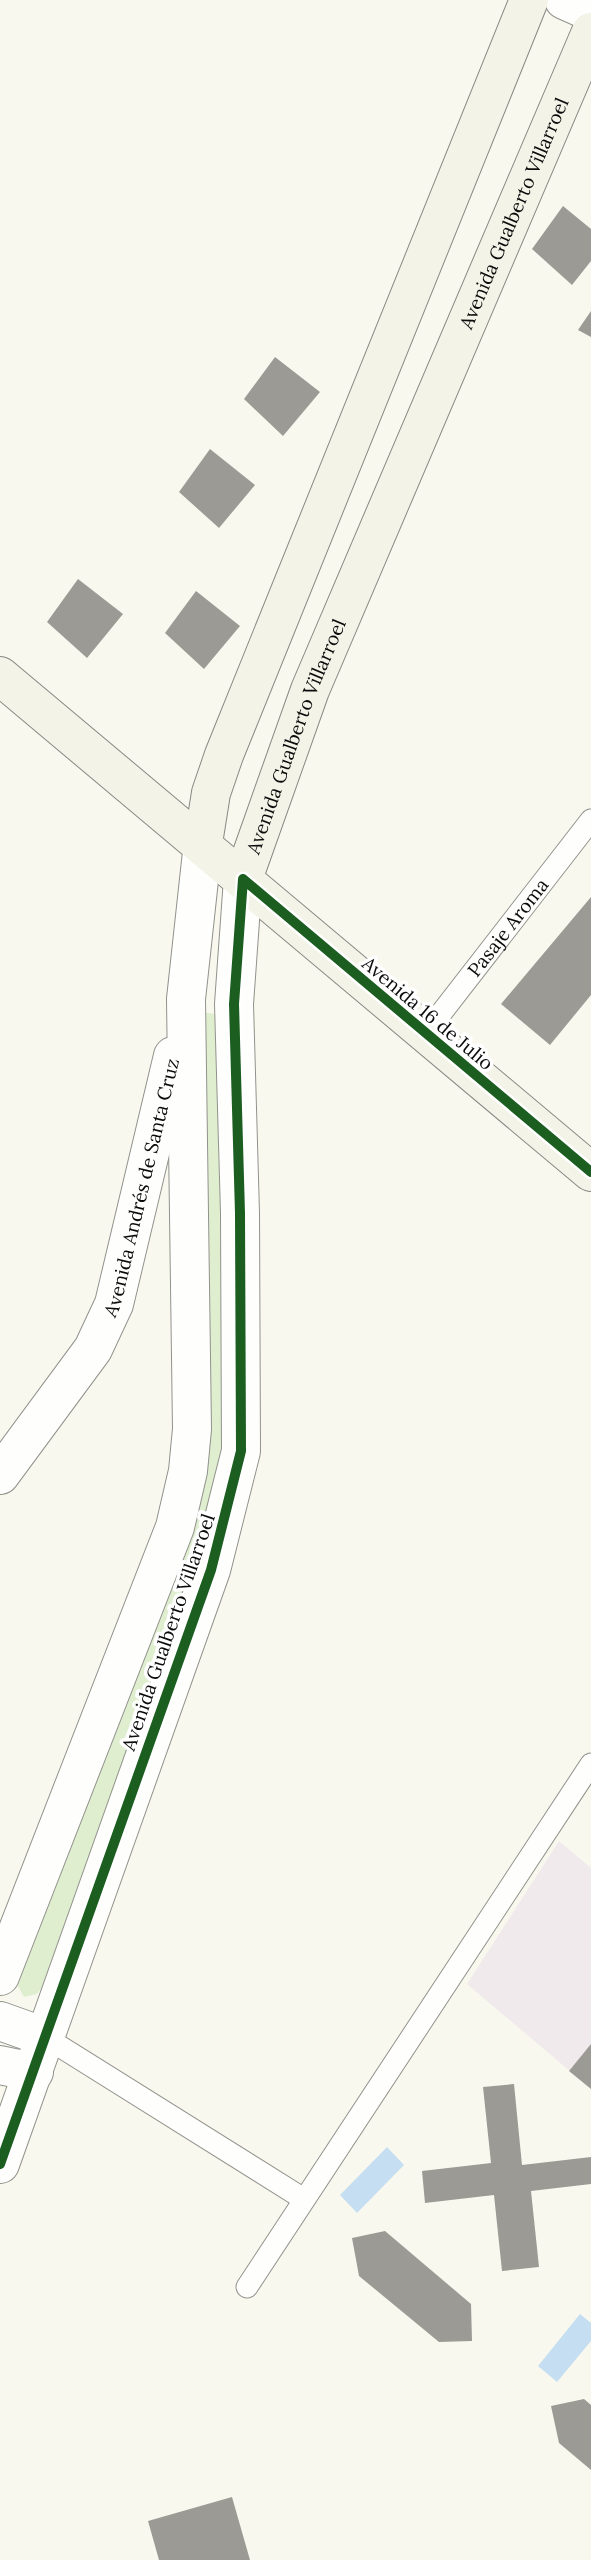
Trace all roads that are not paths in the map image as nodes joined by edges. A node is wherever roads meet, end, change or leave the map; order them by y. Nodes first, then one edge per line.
1 (529, 0) edge
2 (564, 0) edge
3 (591, 12) edge
4 (591, 32) edge
5 (0, 676) edge
6 (591, 820) edge
7 (202, 843) junction
8 (243, 879) junction
9 (186, 999) junction
10 (425, 1034) junction
11 (591, 1172) edge
12 (0, 1475) edge
13 (591, 1764) edge
14 (0, 1976) edge
15 (0, 2021) edge
16 (26, 2058) edge
17 (0, 2164) edge
18 (302, 2198) junction
19 (247, 2287) dead end

1 - 7 main road, Avenida Gualberto Villarroel
2 - 3 street
4 - 8 main road, Avenida Gualberto Villarroel
5 - 7 main road, Avenida 16 de Julio
6 - 10 lane, Pasaje Aroma
7 - 8 main road, Avenida 16 de Julio
7 - 9 street, Avenida Gualberto Villarroel
8 - 9 street, Avenida Andrés de Santa Cruz
8 - 10 main road, Avenida 16 de Julio
8 - 16 street, Avenida Gualberto Villarroel
9 - 12 street, Avenida Andrés de Santa Cruz
9 - 14 street, Avenida Gualberto Villarroel
10 - 11 main road, Avenida 16 de Julio
13 - 18 lane
15 - 16 street
16 - 17 street, Avenida Gualberto Villarroel
16 - 18 lane
18 - 19 lane

